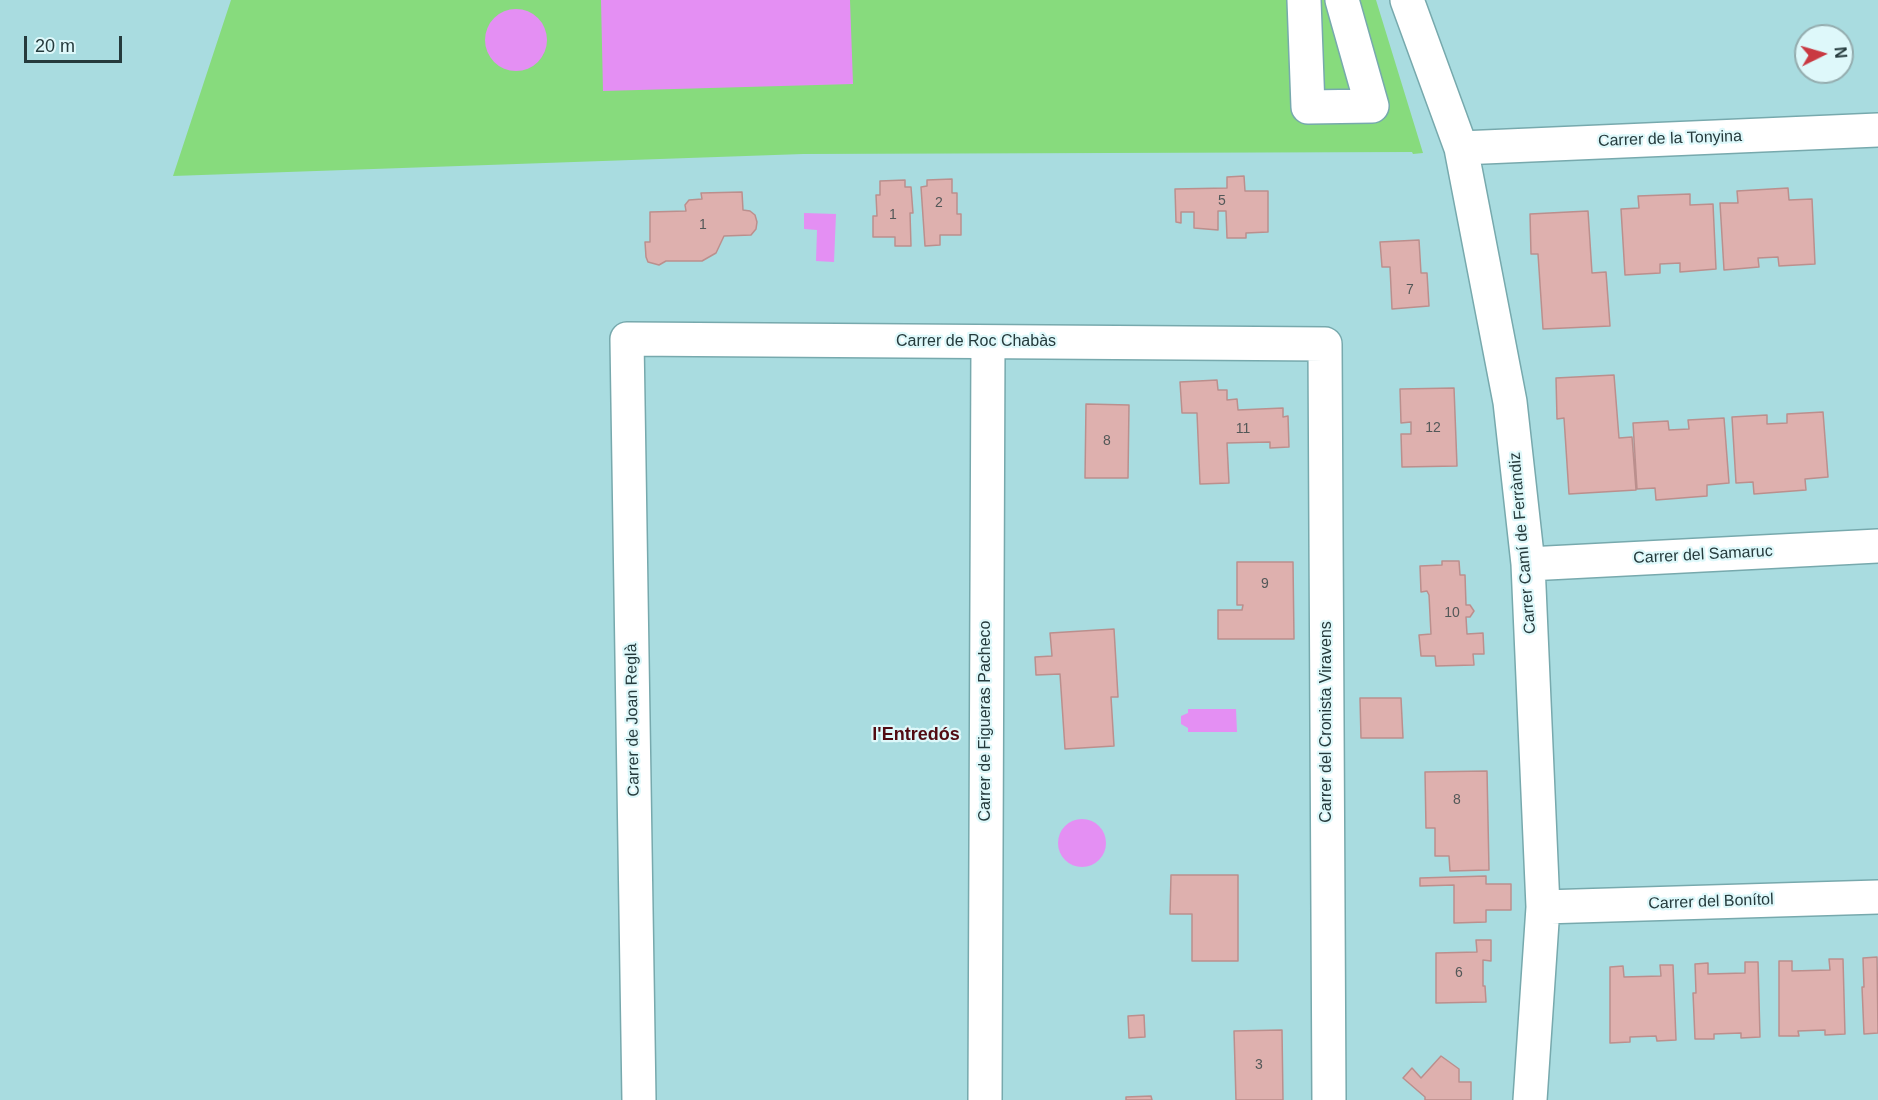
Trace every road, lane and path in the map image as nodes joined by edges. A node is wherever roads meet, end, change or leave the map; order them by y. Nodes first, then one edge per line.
1 (1304, 0) edge
2 (1342, 0) edge
3 (1407, 0) edge
4 (1878, 130) edge
5 (1461, 148) junction
6 (627, 339) joint
7 (988, 342) junction
8 (1325, 344) joint
9 (1878, 546) edge
10 (1528, 564) junction
11 (1878, 897) edge
12 (1543, 907) junction
13 (639, 1100) edge
14 (985, 1100) edge
15 (1329, 1100) edge
16 (1530, 1100) edge

1 - 2 street
3 - 5 street, Carrer Camí de Ferràndiz
4 - 5 street, Carrer de la Tonyina
5 - 10 street, Carrer Camí de Ferràndiz
6 - 7 street, Carrer de Roc Chabàs
6 - 13 street, Carrer de Joan Reglà
7 - 8 street, Carrer de Roc Chabàs
7 - 14 street, Carrer de Figueras Pacheco
8 - 15 street, Carrer del Cronista Viravens
9 - 10 street, Carrer del Samaruc
10 - 12 street, Carrer Camí de Ferràndiz
11 - 12 street, Carrer del Bonítol
12 - 16 street, Carrer Camí de Ferràndiz

